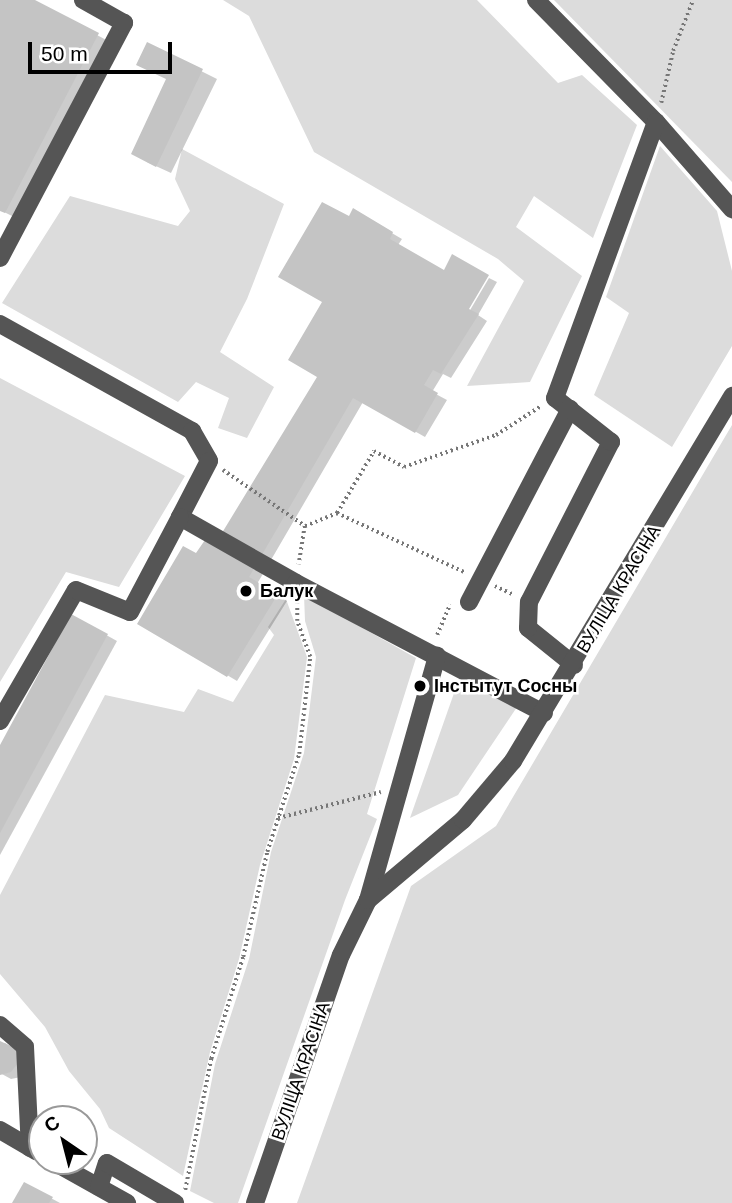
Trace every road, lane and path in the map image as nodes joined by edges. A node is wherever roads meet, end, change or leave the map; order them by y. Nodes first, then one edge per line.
1 (83, 0) edge
2 (536, 0) edge
3 (693, 0) edge
4 (656, 122) junction
5 (732, 209) edge
6 (0, 258) edge
7 (0, 324) edge
8 (732, 396) edge
9 (562, 403) junction
10 (209, 461) junction
11 (337, 513) junction
12 (180, 517) junction
13 (305, 526) junction
14 (480, 580) junction
15 (296, 583) junction
16 (469, 602) dead end
17 (529, 602) junction
18 (297, 621) dead end
19 (437, 656) junction
20 (573, 665) junction
21 (544, 713) junction
22 (0, 721) edge
23 (384, 790) dead end
24 (278, 818) junction
25 (368, 900) junction
26 (0, 1025) edge
27 (31, 1105) edge
28 (0, 1130) edge
29 (28, 1147) edge
30 (77, 1175) edge
31 (99, 1187) junction
32 (180, 1198) edge
33 (127, 1203) edge
34 (255, 1203) edge

1 - 6 street
2 - 4 street
3 - 4 path
4 - 5 street
4 - 9 street
7 - 10 street
8 - 20 street, ВУЛІЦА КРАСІНА
9 - 11 path
9 - 14 street
9 - 17 street
10 - 12 street
10 - 13 path
11 - 13 path
11 - 14 path
12 - 15 street
12 - 22 street
13 - 15 path
14 - 16 street
14 - 17 path
15 - 19 street
17 - 20 street
18 - 24 path
19 - 21 street
19 - 25 street
20 - 21 street, ВУЛІЦА КРАСІНА
21 - 25 street, ВУЛІЦА КРАСІНА
23 - 24 path
24 - 32 path
25 - 34 street, ВУЛІЦА КРАСІНА
26 - 27 street
28 - 29 street
30 - 31 street
31 - 32 street
31 - 33 street

